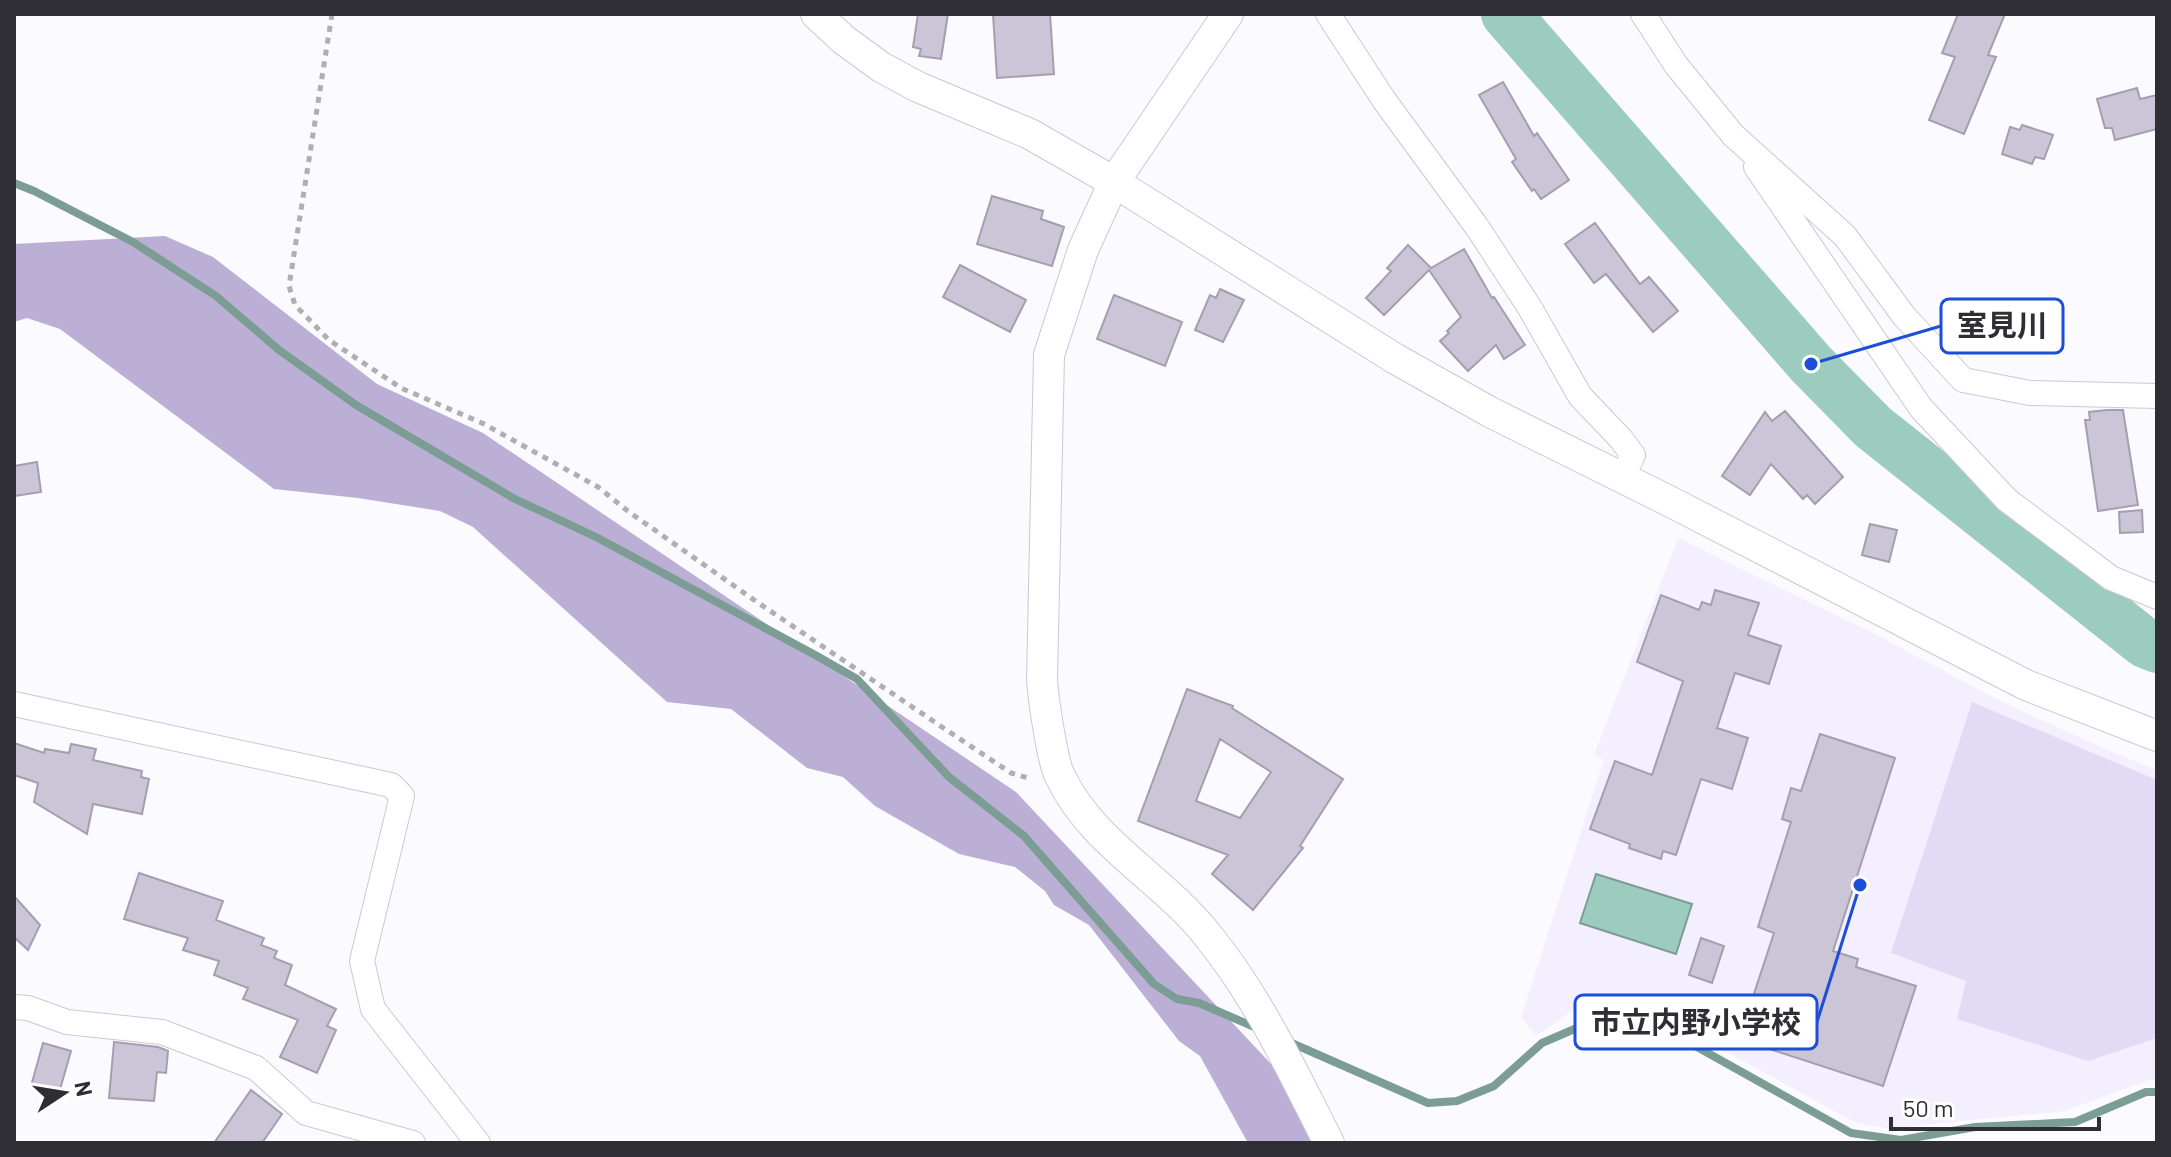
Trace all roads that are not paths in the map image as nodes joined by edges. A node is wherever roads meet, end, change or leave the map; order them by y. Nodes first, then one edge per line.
1 (816, 14) edge
2 (1228, 14) edge
3 (1328, 14) edge
4 (1643, 14) edge
5 (1733, 135) junction
6 (1114, 182) junction
7 (2157, 396) edge
8 (1622, 478) junction
9 (2157, 597) edge
10 (14, 704) edge
11 (2157, 736) edge
12 (14, 1007) edge
13 (413, 1143) edge
14 (478, 1143) edge
15 (1329, 1143) edge

1 - 6 street
2 - 6 street
3 - 8 street
4 - 5 street
5 - 7 street
5 - 9 street
6 - 8 street
6 - 15 street
8 - 11 street
10 - 14 street
12 - 13 street

